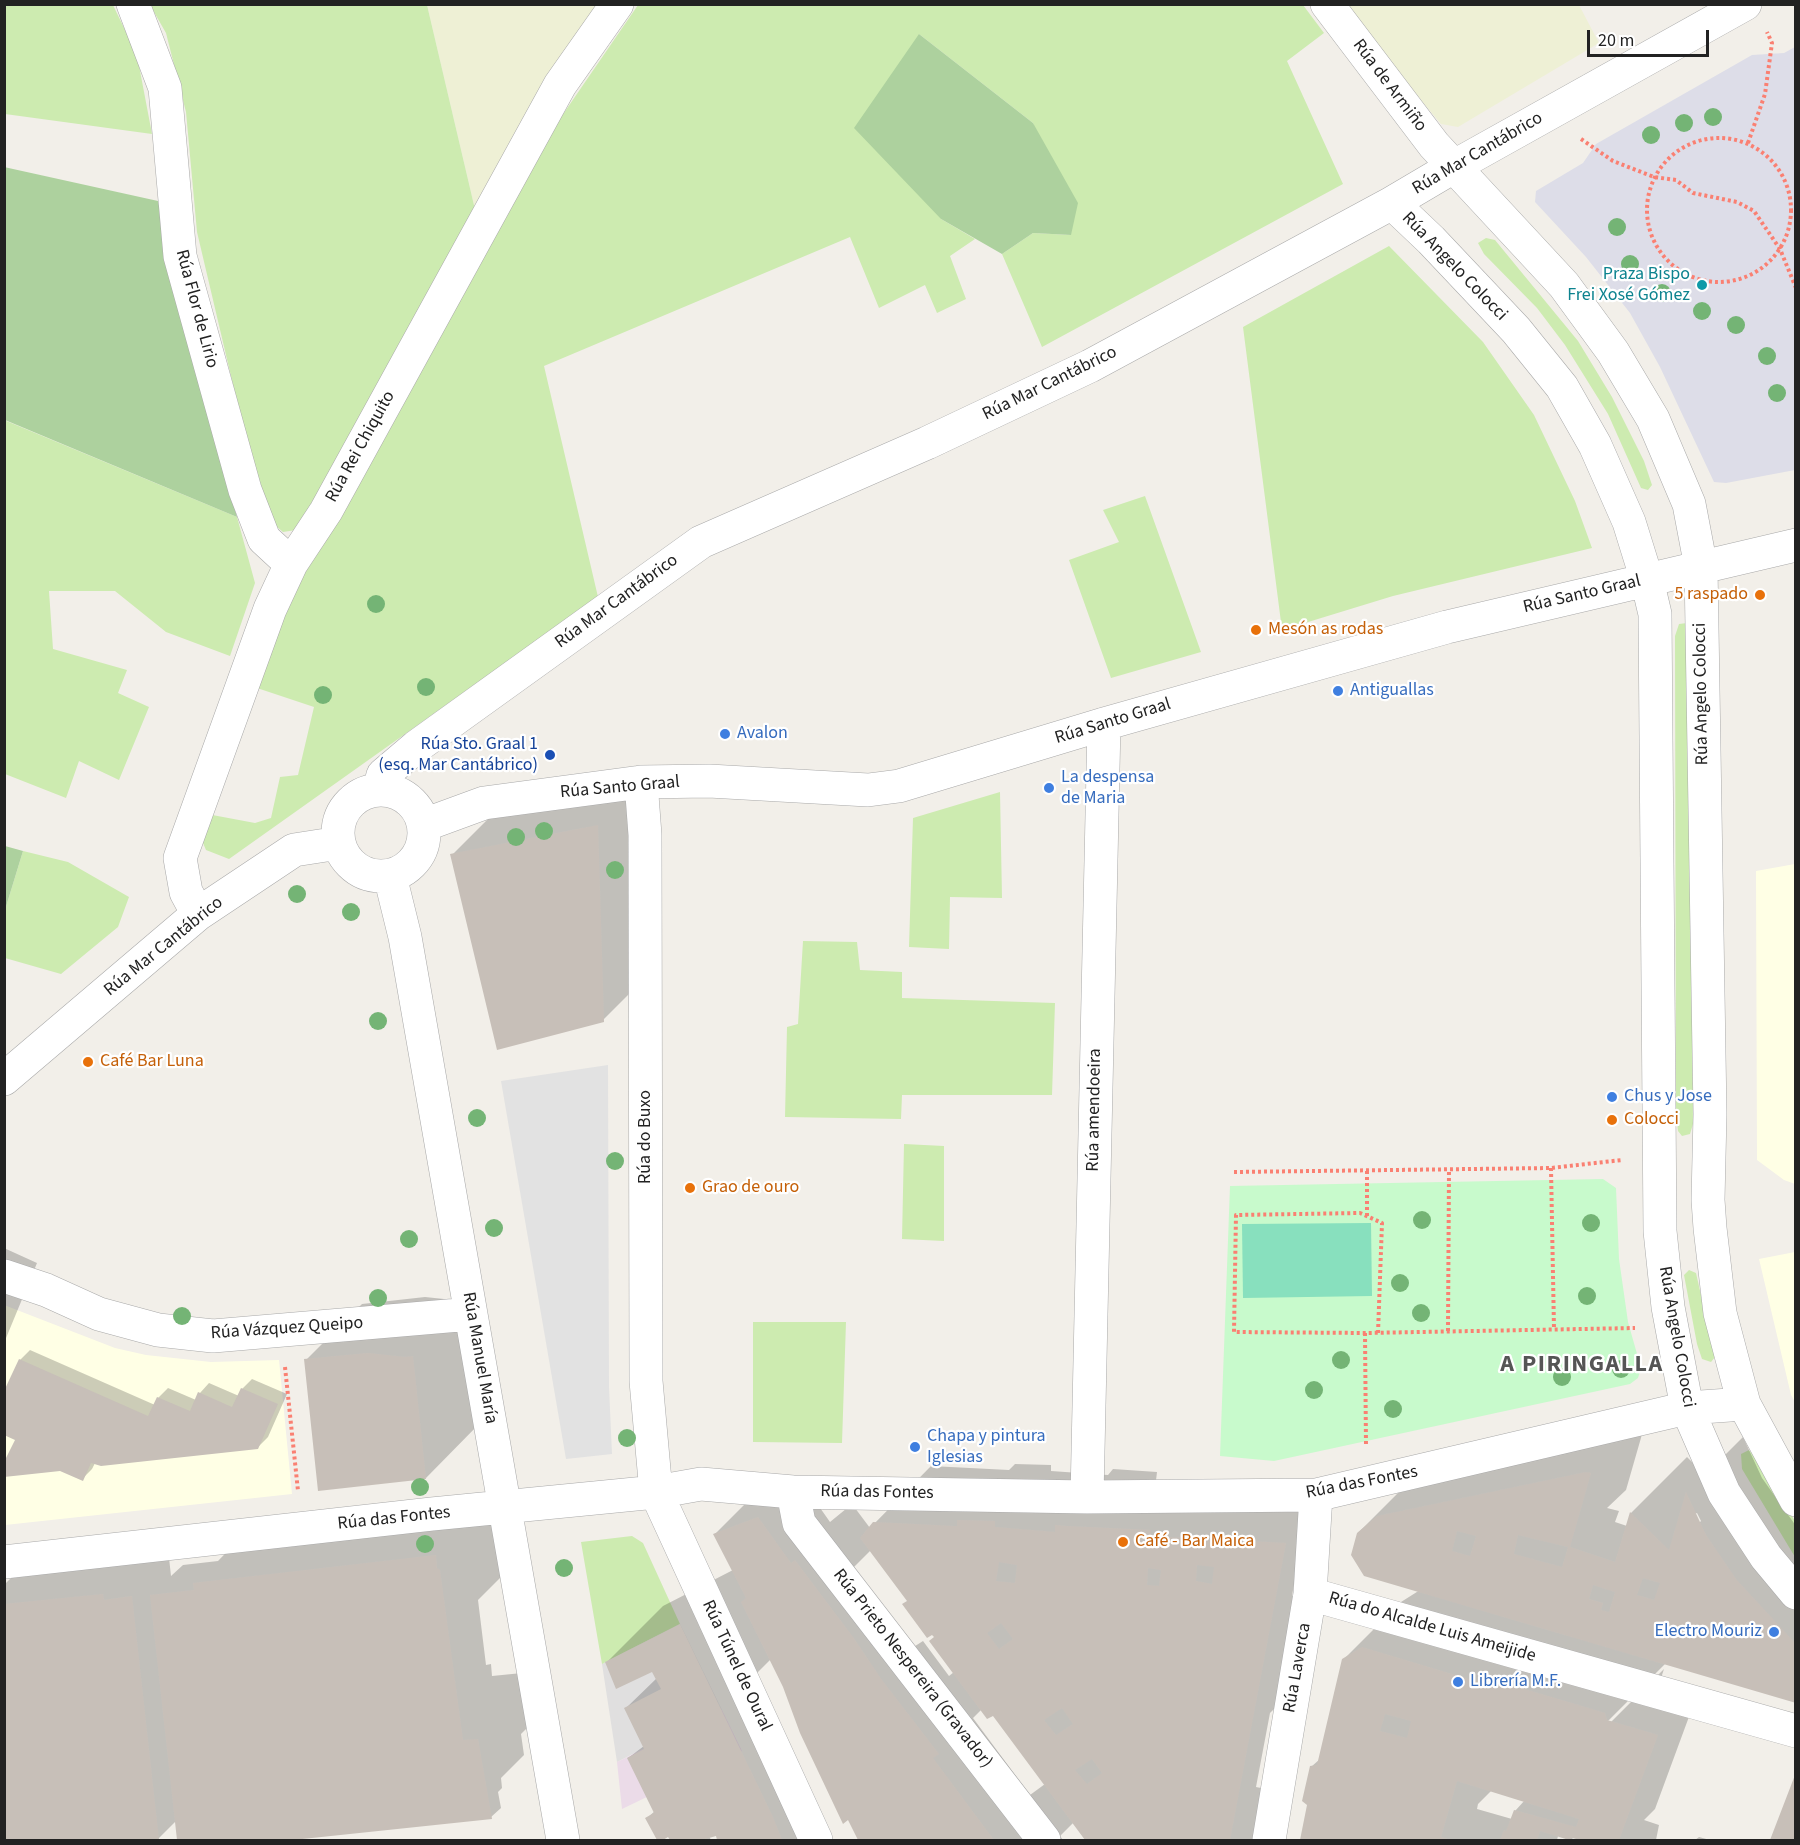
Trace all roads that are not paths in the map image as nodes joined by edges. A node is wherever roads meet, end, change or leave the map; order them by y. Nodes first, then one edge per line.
1 (133, 4) edge
2 (617, 4) edge
3 (1327, 4) edge
4 (1745, 4) edge
5 (1453, 167) junction
6 (1392, 203) junction
7 (1796, 545) edge
8 (291, 564) junction
9 (1701, 567) junction
10 (1647, 580) junction
11 (1104, 724) junction
12 (641, 782) junction
13 (379, 790) junction
14 (424, 825) junction
15 (339, 843) junction
16 (390, 876) junction
17 (198, 914) junction
18 (4, 1079) edge
19 (1710, 1228) junction
20 (1660, 1231) junction
21 (4, 1276) edge
22 (471, 1314) junction
23 (1744, 1404) junction
24 (1687, 1408) junction
25 (656, 1492) junction
26 (793, 1492) junction
27 (1316, 1495) junction
28 (1087, 1497) junction
29 (1796, 1500) edge
30 (506, 1506) junction
31 (4, 1562) edge
32 (1796, 1593) edge
33 (1310, 1594) junction
34 (1796, 1731) edge
35 (563, 1840) edge
36 (816, 1840) edge
37 (1044, 1840) edge
38 (1269, 1840) edge

1 - 8 street, Rúa Flor de Lirio
2 - 8 street, Rúa Rei Chiquito
3 - 5 street, Rúa de Armiño
4 - 5 street, Rúa Mar Cantábrico
5 - 6 street, Rúa Mar Cantábrico
5 - 9 street, Rúa Angelo Colocci
6 - 10 street, Rúa Angelo Colocci
6 - 13 street, Rúa Mar Cantábrico
7 - 9 street, Rúa Santo Graal
8 - 17 street, Rúa Rei Chiquito
9 - 10 street, Rúa Santo Graal
9 - 19 street, Rúa Angelo Colocci
10 - 11 street, Rúa Santo Graal
10 - 20 street, Rúa Angelo Colocci
11 - 12 street, Rúa Santo Graal
11 - 28 street, Rúa amendoeira
12 - 14 street, Rúa Santo Graal
12 - 25 street, Rúa do Buxo
13 - 14 street
13 - 15 street
14 - 16 street
15 - 16 street
15 - 17 street, Rúa Mar Cantábrico
16 - 22 street, Rúa Manuel María
17 - 18 street, Rúa Mar Cantábrico
19 - 20 street
19 - 23 street, Rúa Angelo Colocci
20 - 24 street, Rúa Angelo Colocci
21 - 22 street, Rúa Vázquez Queipo
22 - 30 street, Rúa Manuel María
23 - 24 street, Rúa das Fontes
23 - 29 street, Rúa Angelo Colocci
24 - 27 street, Rúa das Fontes
24 - 32 street, Rúa Angelo Colocci
25 - 26 street, Rúa das Fontes
25 - 30 street, Rúa das Fontes
25 - 36 street, Rúa Túnel de Oural
26 - 28 street, Rúa das Fontes
26 - 37 street, Rúa Prieto Nespereira (Gravador)
27 - 28 street, Rúa das Fontes
27 - 33 street, Rúa Laverca
30 - 31 street, Rúa das Fontes
30 - 35 street, Rúa Manuel María
33 - 34 street, Rúa do Alcalde Luis Ameijide
33 - 38 street, Rúa Laverca

